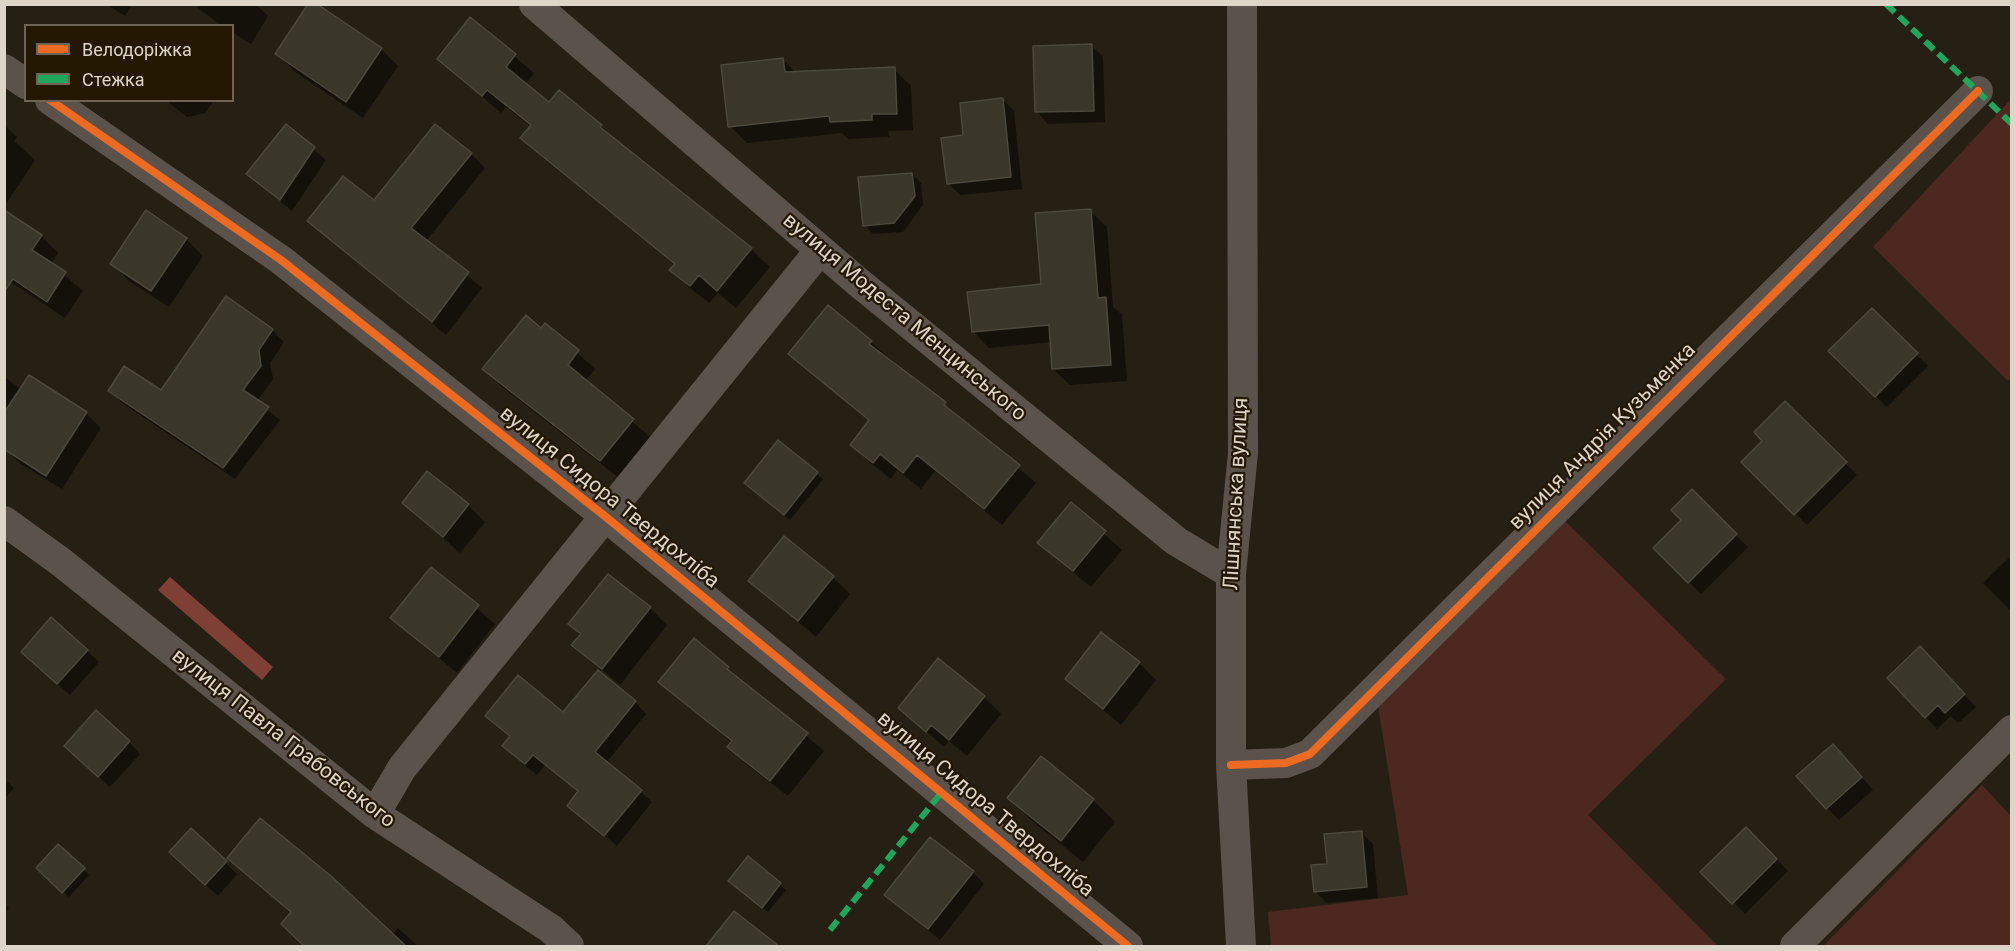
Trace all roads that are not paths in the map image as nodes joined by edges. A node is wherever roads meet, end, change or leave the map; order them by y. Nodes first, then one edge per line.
1 (534, 4) edge
2 (1242, 4) edge
3 (4, 69) edge
4 (24, 83) edge
5 (1978, 91) dead end
6 (53, 102) edge
7 (820, 250) junction
8 (606, 517) junction
9 (4, 521) edge
10 (1231, 574) junction
11 (2012, 730) edge
12 (1231, 765) junction
13 (375, 814) junction
14 (569, 946) edge
15 (1128, 946) edge
16 (1240, 946) edge
17 (1795, 946) edge

1 - 7 street, вулиця Модеста Менцинського
2 - 10 street, Лішнянська вулиця
3 - 4 street
5 - 12 street, вулиця Андрія Кузьменка
6 - 8 street, вулиця Сидора Твердохліба
7 - 8 street
7 - 10 street, вулиця Модеста Менцинського
8 - 13 street
8 - 15 street, вулиця Сидора Твердохліба
9 - 13 street, вулиця Павла Грабовського
10 - 12 street, Лішнянська вулиця
11 - 17 street
12 - 16 street, Лішнянська вулиця
13 - 14 street, вулиця Павла Грабовського

